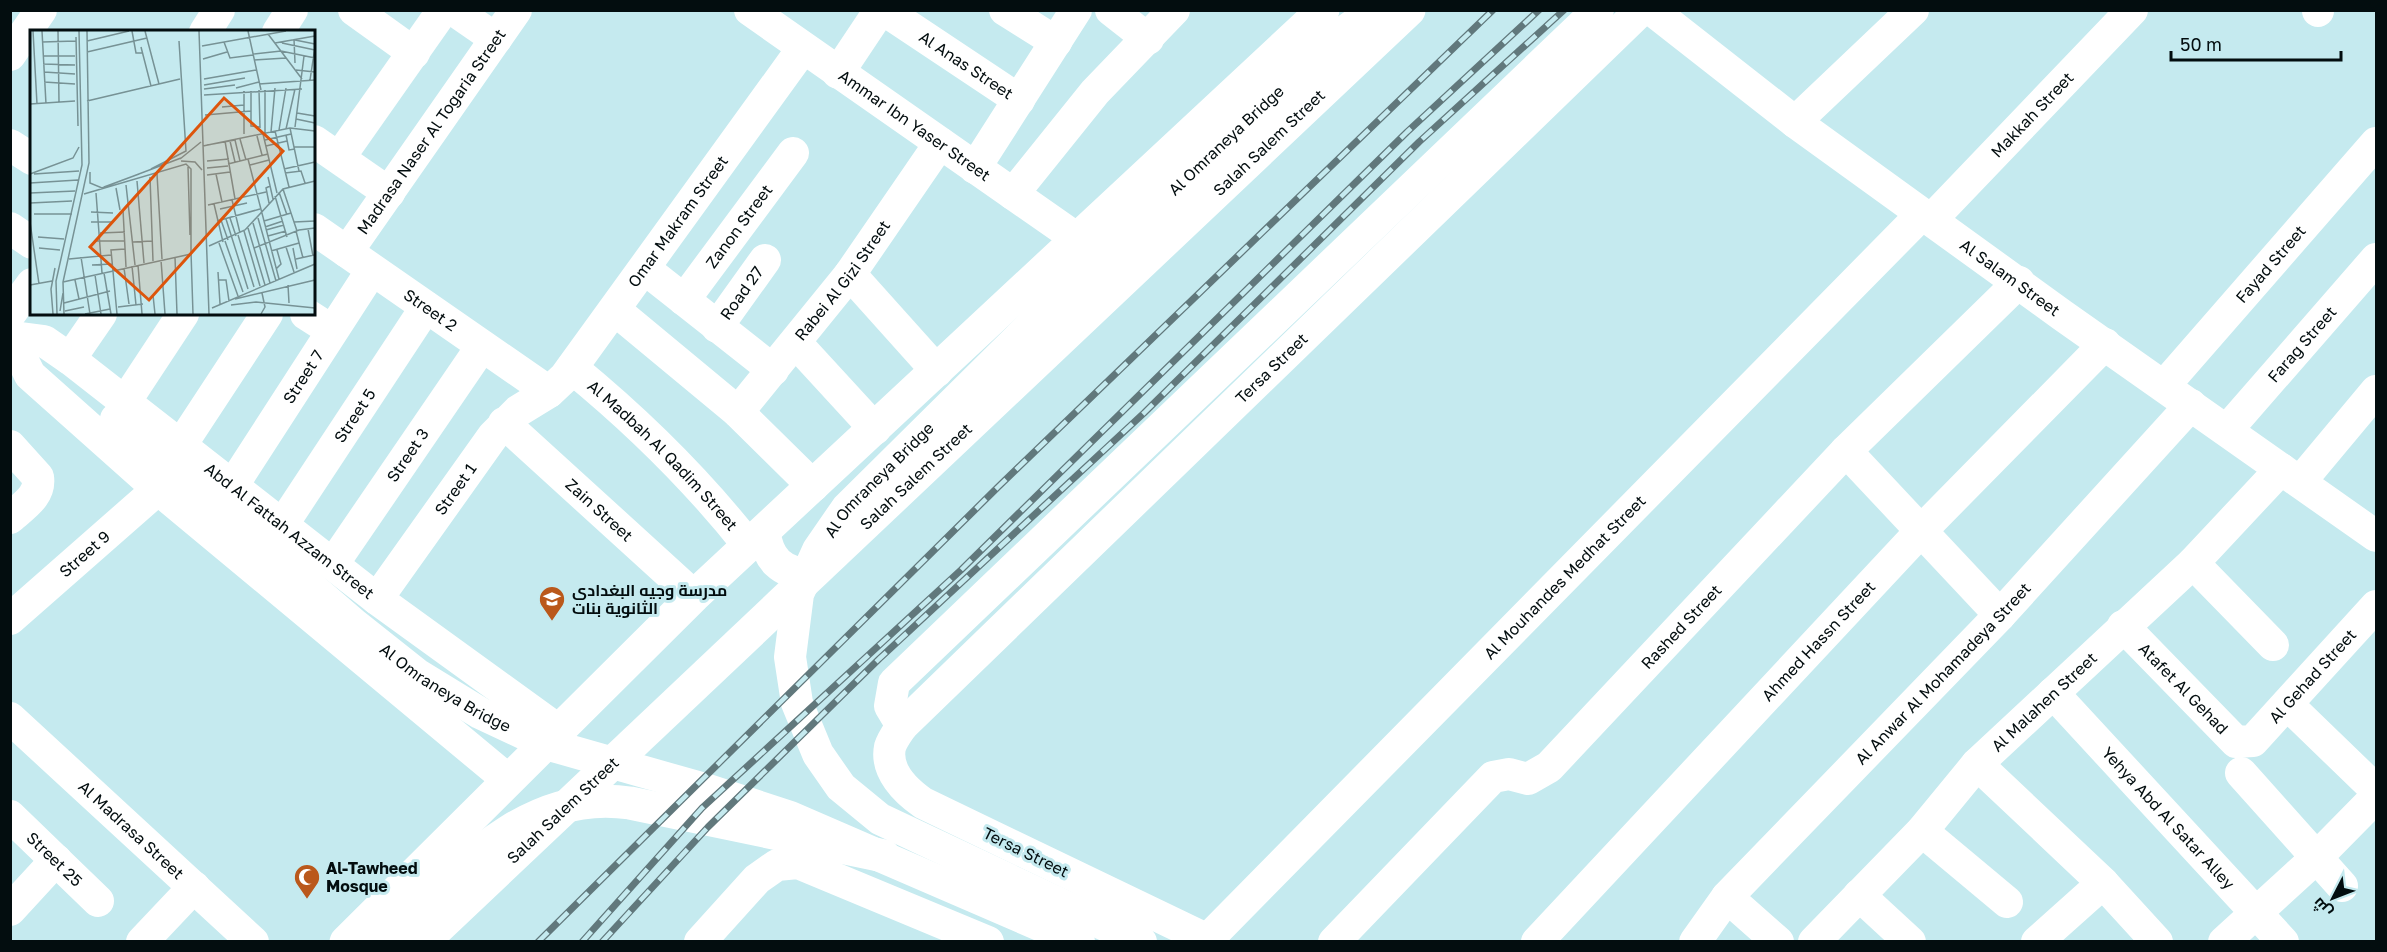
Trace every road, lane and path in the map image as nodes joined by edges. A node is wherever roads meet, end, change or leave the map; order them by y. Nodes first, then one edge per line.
1 (41, 10) edge
2 (219, 10) edge
3 (292, 10) edge
4 (354, 10) edge
5 (443, 10) edge
6 (454, 10) edge
7 (516, 10) edge
8 (750, 10) edge
9 (882, 10) edge
10 (1005, 10) edge
11 (1077, 10) edge
12 (1111, 10) edge
13 (1174, 10) edge
14 (1323, 10) edge
15 (1375, 10) edge
16 (1409, 10) edge
17 (1598, 10) edge
18 (1641, 10) edge
19 (1652, 10) edge
20 (1913, 10) edge
21 (2132, 10) edge
22 (206, 30) edge
23 (279, 30) edge
24 (496, 39) junction
25 (1148, 39) junction
26 (1056, 42) junction
27 (802, 48) junction
28 (414, 53) junction
29 (10, 55) edge
30 (838, 73) junction
31 (1018, 100) junction
32 (1795, 122) junction
33 (315, 142) edge
34 (940, 143) junction
35 (2376, 144) edge
36 (10, 145) edge
37 (793, 153) dead end
38 (30, 158) edge
39 (339, 158) junction
40 (975, 168) junction
41 (389, 193) junction
42 (1013, 194) junction
43 (1926, 217) junction
44 (10, 228) edge
45 (315, 230) edge
46 (1078, 240) junction
47 (30, 242) edge
48 (2376, 259) edge
49 (765, 260) dead end
50 (359, 261) junction
51 (645, 269) junction
52 (850, 274) junction
53 (2019, 282) junction
54 (30, 291) edge
55 (684, 300) junction
56 (426, 307) junction
57 (615, 310) junction
58 (100, 315) edge
59 (182, 315) edge
60 (266, 315) edge
61 (319, 322) edge
62 (717, 327) junction
63 (15, 342) edge
64 (796, 343) junction
65 (2105, 344) junction
66 (482, 346) junction
67 (63, 363) junction
68 (572, 368) junction
69 (773, 370) junction
70 (937, 371) junction
71 (2164, 386) junction
72 (2376, 391) edge
73 (549, 392) junction
74 (125, 402) junction
75 (2191, 405) junction
76 (738, 412) junction
77 (504, 423) junction
78 (874, 429) junction
79 (2227, 430) junction
80 (181, 445) junction
81 (10, 446) edge
82 (1846, 451) junction
83 (2290, 476) junction
84 (233, 484) junction
85 (813, 486) junction
86 (158, 489) junction
87 (10, 518) edge
88 (283, 524) junction
89 (1921, 531) junction
90 (2376, 536) edge
91 (748, 546) junction
92 (2193, 563) junction
93 (333, 564) junction
94 (809, 575) junction
95 (694, 597) junction
96 (377, 599) junction
97 (770, 611) junction
98 (2000, 615) junction
99 (10, 619) edge
100 (2371, 624) edge
101 (2123, 626) junction
102 (2273, 645) dead end
103 (2053, 693) junction
104 (2287, 704) junction
105 (10, 718) edge
106 (902, 726) junction
107 (558, 730) junction
108 (2247, 743) joint
109 (1977, 764) junction
110 (2241, 774) dead end
111 (508, 780) junction
112 (898, 780) junction
113 (2376, 790) edge
114 (2376, 797) edge
115 (10, 816) edge
116 (1922, 831) junction
117 (884, 856) junction
118 (2315, 859) junction
119 (56, 860) junction
120 (841, 881) junction
121 (2103, 883) junction
122 (2342, 886) dead end
123 (194, 887) junction
124 (1859, 895) junction
125 (1727, 897) junction
126 (98, 901) dead end
127 (2007, 902) dead end
128 (10, 910) edge
129 (2254, 912) junction
130 (1210, 940) edge
131 (142, 942) edge
132 (253, 942) edge
133 (346, 942) edge
134 (384, 942) edge
135 (423, 942) edge
136 (700, 942) edge
137 (988, 942) edge
138 (1079, 942) edge
139 (1141, 942) edge
140 (1334, 942) edge
141 (1537, 942) edge
142 (1695, 942) edge
143 (1778, 942) edge
144 (1814, 942) edge
145 (1910, 942) edge
146 (2037, 942) edge
147 (2157, 942) edge
148 (2224, 942) edge
149 (2283, 942) edge

1 - 29 street
2 - 22 street
3 - 23 street
4 - 28 street
5 - 28 street
6 - 24 street
7 - 24 street, Madrasa Naser Al Togaria Street
8 - 27 street, Ammar Ibn Yaser Street
9 - 30 street
9 - 31 street, Al Anas Street
10 - 26 street
11 - 26 street
12 - 25 street
13 - 25 street
14 - 46 highway
15 - 139 street, Al Omraneya Bridge
16 - 94 highway, Salah Salem Street
17 - 106 street, Tersa Street
18 - 106 street, Tersa Street
19 - 32 street, Al Salam Street
20 - 32 street
21 - 43 street, Makkah Street
24 - 41 street, Madrasa Naser Al Togaria Street
25 - 42 street
26 - 31 street
27 - 30 street, Ammar Ibn Yaser Street
27 - 51 street, Omar Makram Street
28 - 39 street
30 - 34 street, Ammar Ibn Yaser Street
31 - 40 street
32 - 43 street, Al Salam Street
33 - 39 street
34 - 40 street, Ammar Ibn Yaser Street
34 - 52 street, Rabei Al Gizi Street
35 - 71 street, Fayad Street
36 - 38 street
37 - 55 street, Zanon Street
39 - 41 street
40 - 42 street, Ammar Ibn Yaser Street
41 - 50 street, Madrasa Naser Al Togaria Street
42 - 46 street, Ammar Ibn Yaser Street
43 - 53 street, Al Salam Street
43 - 130 street, Al Mouhandes Medhat Street
44 - 47 street
45 - 50 street, Street 2
46 - 70 highway
48 - 79 street, Farag Street
49 - 62 street, Road 27
50 - 56 street, Street 2
50 - 61 street, Street 7
51 - 55 street
51 - 57 street, Omar Makram Street
52 - 64 street, Rabei Al Gizi Street
52 - 70 street
53 - 65 street, Al Salam Street
53 - 82 street, Rashed Street
54 - 63 street
55 - 62 street
56 - 66 street, Street 2
56 - 88 street, Street 5
57 - 68 street, Omar Makram Street
57 - 76 street
58 - 67 street
59 - 74 street
60 - 80 street
61 - 84 street, Street 7
62 - 69 street
63 - 67 street, Abd Al Fattah Azzam Street
63 - 86 street
64 - 69 street, Rabei Al Gizi Street
64 - 78 street
65 - 71 street, Al Salam Street
65 - 89 street, Ahmed Hassn Street
66 - 73 street, Street 2
66 - 93 street, Street 3
67 - 74 street, Abd Al Fattah Azzam Street
67 - 117 street, Al Omraneya Bridge
68 - 73 street, Omar Makram Street
68 - 91 street, Al Madbah Al Qadim Street
69 - 76 street, Rabei Al Gizi Street
70 - 78 highway
71 - 75 street, Al Salam Street
72 - 83 street, Al Malahen Street
73 - 77 street, Street 1
74 - 80 street, Abd Al Fattah Azzam Street
75 - 79 street, Al Salam Street
75 - 98 street, Al Anwar Al Mohamadeya Street
76 - 85 street
77 - 95 street, Zain Street
77 - 96 street, Street 1
78 - 85 highway
79 - 83 street, Al Salam Street
80 - 84 street, Abd Al Fattah Azzam Street
81 - 87 street
82 - 89 street
82 - 140 street, Rashed Street
83 - 90 street, Al Salam Street
83 - 92 street, Al Malahen Street
84 - 88 street, Abd Al Fattah Azzam Street
85 - 91 highway
86 - 99 street, Street 9
86 - 111 street
88 - 93 street, Abd Al Fattah Azzam Street
89 - 98 street
89 - 141 street, Ahmed Hassn Street
91 - 94 highway
91 - 95 highway
91 - 97 highway
92 - 101 street, Al Malahen Street
92 - 102 street
93 - 96 street, Abd Al Fattah Azzam Street
94 - 97 highway, Salah Salem Street
95 - 107 highway
96 - 107 street, Abd Al Fattah Azzam Street
97 - 135 highway, Salah Salem Street
98 - 125 street, Al Anwar Al Mohamadeya Street
100 - 104 street, Al Gehad Street
101 - 103 street, Al Malahen Street
101 - 108 street, Atafet Al Gehad
103 - 109 street, Al Malahen Street
103 - 129 street, Yehya Abd Al Satar Alley
104 - 108 street, Al Gehad Street
104 - 113 street
105 - 123 street, Al Madrasa Street
106 - 112 street, Tersa Street
107 - 111 highway
109 - 116 street, Al Malahen Street
109 - 121 street
110 - 118 street
111 - 133 highway
112 - 120 street
112 - 130 street, Tersa Street
114 - 118 street
115 - 119 street, Street 25
116 - 124 street, Al Malahen Street
116 - 127 street
117 - 134 highway
117 - 138 street, Al Omraneya Bridge
118 - 122 street
118 - 129 street
119 - 126 street, Street 25
119 - 128 street
120 - 136 street
120 - 137 street
121 - 146 street
121 - 147 street
123 - 131 street
123 - 132 street, Al Madrasa Street
124 - 144 street, Al Malahen Street
124 - 145 street
125 - 142 street, Al Anwar Al Mohamadeya Street
125 - 143 street
129 - 148 street
129 - 149 street, Yehya Abd Al Satar Alley

